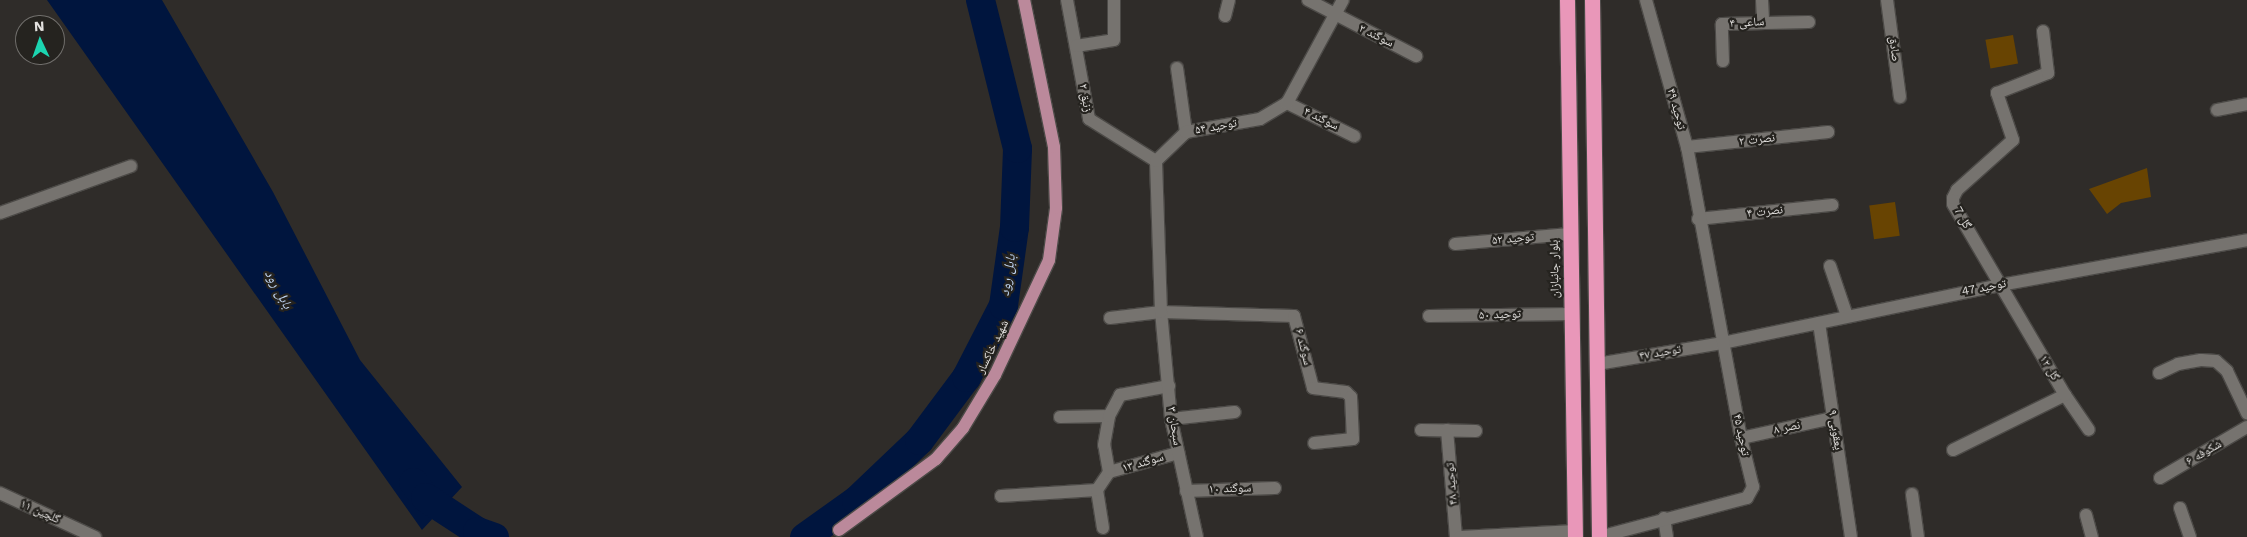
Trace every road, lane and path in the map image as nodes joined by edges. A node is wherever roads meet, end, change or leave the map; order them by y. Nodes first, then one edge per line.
1 (1024, 0) edge
2 (1067, 0) edge
3 (1114, 0) edge
4 (1229, 0) edge
5 (1308, 0) edge
6 (1343, 0) edge
7 (1567, 0) edge
8 (1592, 0) edge
9 (1646, 0) edge
10 (1762, 0) edge
11 (1887, 0) edge
12 (1224, 16) dead end
13 (1336, 16) junction
14 (1763, 22) junction
15 (1809, 22) dead end
16 (2043, 31) dead end
17 (1076, 46) junction
18 (1416, 56) dead end
19 (1723, 61) dead end
20 (1177, 68) dead end
21 (1900, 97) dead end
22 (1287, 103) junction
23 (2247, 104) edge
24 (2217, 110) dead end
25 (1186, 132) junction
26 (1828, 132) dead end
27 (1354, 136) dead end
28 (1687, 147) junction
29 (1156, 161) junction
30 (132, 166) dead end
31 (1832, 205) dead end
32 (0, 213) edge
33 (1698, 219) junction
34 (1570, 234) junction
35 (2247, 240) edge
36 (1455, 244) dead end
37 (1830, 266) dead end
38 (2000, 284) junction
39 (1161, 312) junction
40 (1571, 314) junction
41 (1429, 316) dead end
42 (1847, 316) junction
43 (1110, 318) dead end
44 (1819, 323) junction
45 (1723, 342) junction
46 (1597, 364) junction
47 (2159, 373) dead end
48 (1168, 386) junction
49 (2065, 395) junction
50 (1235, 412) dead end
51 (2247, 413) edge
52 (1109, 416) junction
53 (1060, 417) dead end
54 (1172, 418) junction
55 (1833, 418) junction
56 (2247, 427) edge
57 (1421, 430) dead end
58 (1447, 430) junction
59 (2089, 430) dead end
60 (1476, 431) dead end
61 (1741, 438) junction
62 (1314, 442) dead end
63 (1953, 450) dead end
64 (1178, 453) junction
65 (1109, 472) junction
66 (2160, 478) dead end
67 (1275, 488) dead end
68 (1097, 490) junction
69 (1186, 491) junction
70 (0, 493) edge
71 (1912, 494) dead end
72 (1001, 496) dead end
73 (2180, 508) dead end
74 (2086, 515) dead end
75 (1664, 518) junction
76 (1103, 528) dead end
77 (80, 533) edge
78 (1575, 534) edge
79 (835, 535) edge
80 (95, 537) edge
81 (1198, 537) edge
82 (1456, 537) edge
83 (1460, 537) edge
84 (1599, 537) edge
85 (1667, 537) edge
86 (1851, 537) edge
87 (1918, 537) edge
88 (2092, 537) edge
89 (2190, 537) edge

1 - 79 main road, شهید خاکسار
2 - 17 street, زنبق ۲
3 - 17 street
4 - 12 street
5 - 13 street, سوگند ۲
6 - 13 street, توحید ۵۴
7 - 34 highway, بلوار جانبازان
8 - 46 highway
9 - 28 street, توحید ۴۹
10 - 14 street
11 - 21 street, صادق
13 - 18 street, سوگند ۲
13 - 22 street, توحید ۵۴
14 - 15 street, ساعی ۴
14 - 19 street, ساعی ۴
16 - 38 street, گل 7
17 - 29 street, زنبق ۲
20 - 25 street
22 - 25 street, توحید ۵۴
22 - 27 street, سوگند ۴
23 - 24 street
25 - 29 street, توحید ۵۴
26 - 28 street, نصرت ۲
28 - 33 street, توحید ۴۹
29 - 39 street
30 - 32 street
31 - 33 street, نصرت ۴
33 - 45 street, توحید ۴۵
34 - 36 street, توحید ۵۲
34 - 40 highway, بلوار جانبازان
35 - 38 street, توحید 47
37 - 42 street
38 - 42 street, توحید 47
38 - 49 street, گل ۱۲
39 - 43 street
39 - 48 street, سبحان ۳
39 - 62 street, سوگند ۶
40 - 41 street, توحید ۵۰
40 - 78 highway, بلوار جانبازان
42 - 44 street, توحید 47
44 - 45 street, توحید 47
44 - 55 street, یعقوبی ۹
45 - 46 street, توحید ۴۷
45 - 61 street, توحید ۴۵
46 - 84 highway
47 - 51 street
48 - 52 street
48 - 54 street, سبحان ۳
49 - 59 street
49 - 63 street, گل ۱۲
50 - 54 street
52 - 53 street
52 - 65 street
54 - 64 street, سبحان ۳
55 - 61 street, نصر ۸
55 - 86 street, یعقوبی ۹
56 - 66 street, شکوفه ۶
57 - 58 street
58 - 60 street
58 - 82 street, توحید ۴۸
61 - 75 street, توحید ۴۵
64 - 65 street, سوگند ۱۳
64 - 69 street, سبحان ۳
65 - 68 street
67 - 69 street, سوگند ۱۰
68 - 72 street
68 - 76 street
69 - 81 street, سبحان ۳
70 - 77 street, گلچین ۱۱
71 - 87 street
73 - 89 street
74 - 88 street
75 - 84 street, توحید ۴۵
75 - 85 street
77 - 80 street, گلچین ۱۱
78 - 83 street

